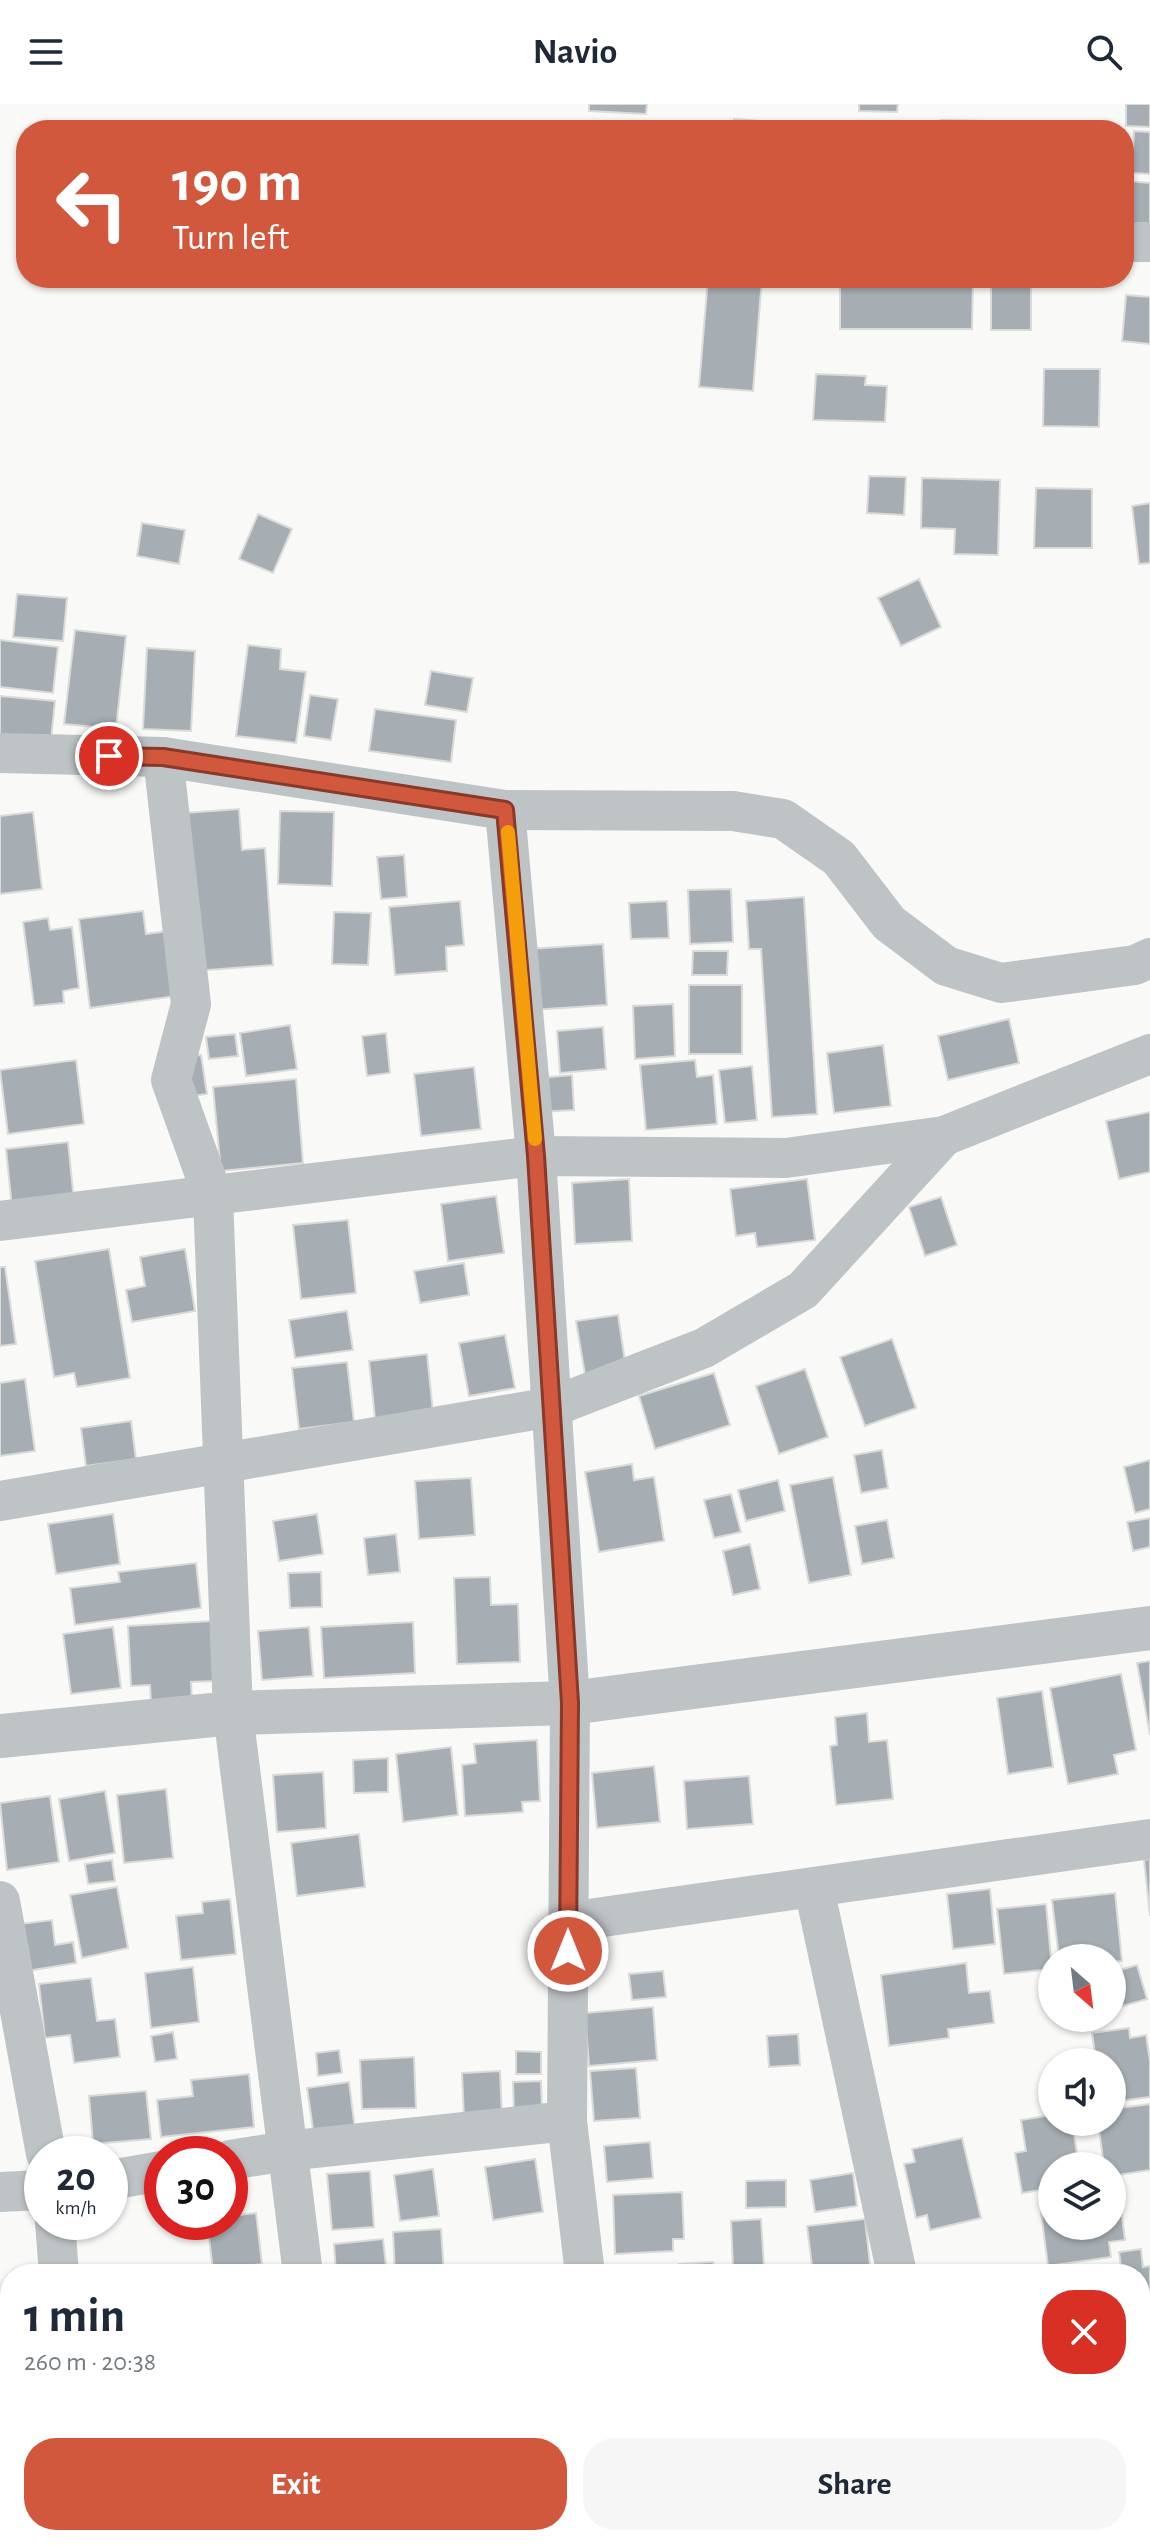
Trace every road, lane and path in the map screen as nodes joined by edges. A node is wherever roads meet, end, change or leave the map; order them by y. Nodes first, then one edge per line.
1 (0, 753) edge
2 (163, 757) junction
3 (505, 810) junction
4 (1150, 958) edge
5 (1150, 1054) edge
6 (944, 1136) junction
7 (536, 1156) junction
8 (213, 1197) junction
9 (0, 1221) edge
10 (552, 1407) junction
11 (224, 1463) junction
12 (0, 1501) edge
13 (1150, 1628) edge
14 (570, 1703) junction
15 (233, 1713) junction
16 (0, 1736) edge
17 (1150, 1839) edge
18 (814, 1888) junction
19 (0, 1901) edge
20 (568, 1922) junction
21 (567, 2121) junction
22 (43, 2136) edge
23 (286, 2151) junction
24 (248, 2157) edge
25 (24, 2191) edge
26 (0, 2192) edge
27 (56, 2240) edge
28 (58, 2264) edge
29 (302, 2264) edge
30 (584, 2264) edge
31 (895, 2264) edge

1 - 2 street
2 - 3 street
2 - 8 street
3 - 4 street
3 - 7 street
5 - 6 street
6 - 7 street
6 - 10 street
7 - 8 street
7 - 10 street
8 - 9 street
8 - 11 street
10 - 11 street
10 - 14 street
11 - 12 street
11 - 15 street
13 - 14 street
14 - 15 street
14 - 20 street
15 - 16 street
15 - 23 street
17 - 18 street
18 - 20 street
18 - 31 street
19 - 22 street
20 - 21 street
21 - 23 street
21 - 30 street
23 - 24 street
23 - 29 street
25 - 26 street
27 - 28 street

